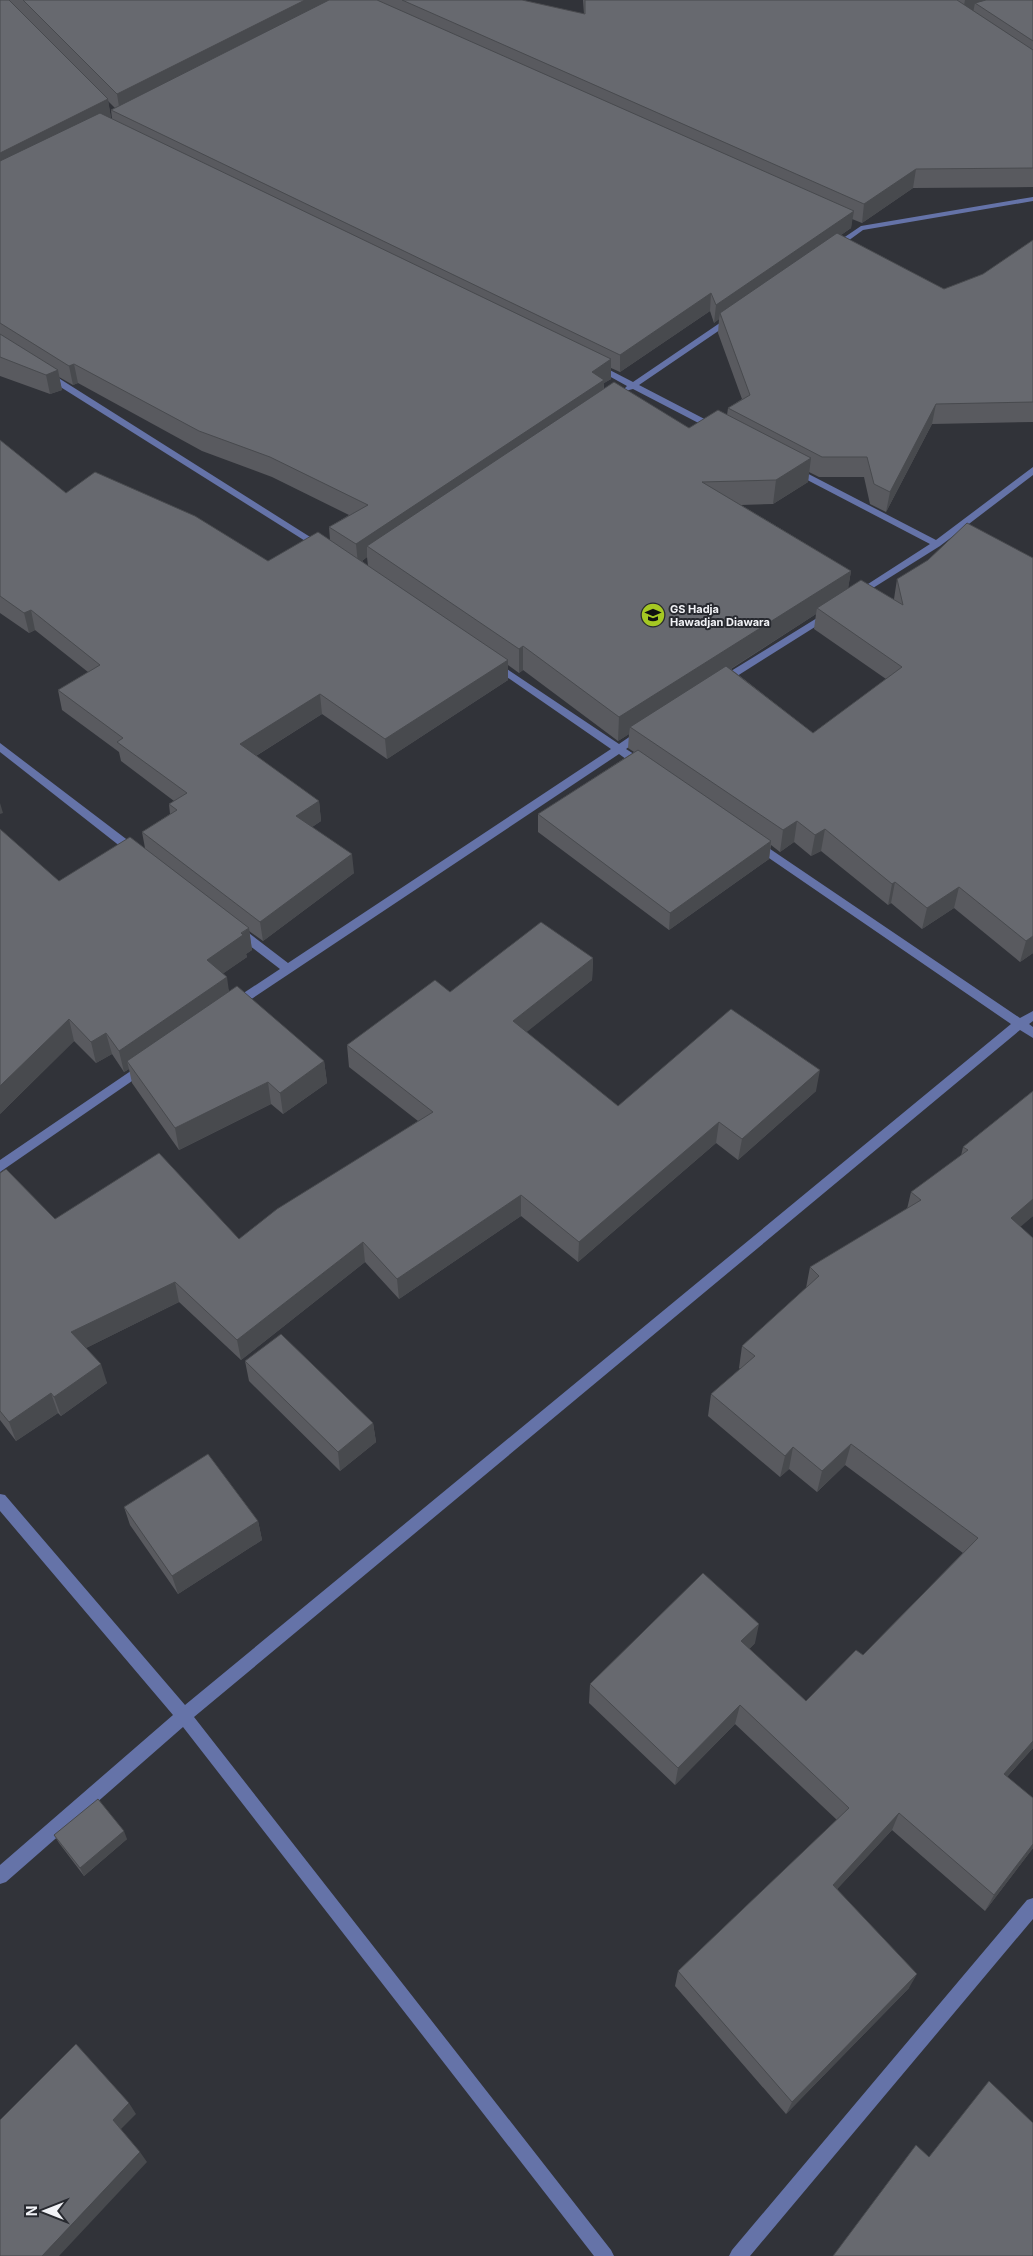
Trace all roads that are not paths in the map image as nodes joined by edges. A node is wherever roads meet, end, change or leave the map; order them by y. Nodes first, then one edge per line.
1 (1033, 199) edge
2 (852, 224) edge
3 (861, 228) junction
4 (828, 251) edge
5 (739, 312) edge
6 (589, 363) edge
7 (33, 366) edge
8 (634, 385) junction
9 (617, 396) edge
10 (720, 430) edge
11 (789, 467) edge
12 (1033, 470) edge
13 (936, 544) junction
14 (333, 554) edge
15 (488, 659) edge
16 (710, 689) edge
17 (651, 727) edge
18 (0, 748) edge
19 (618, 748) junction
20 (650, 770) edge
21 (749, 838) edge
22 (147, 861) edge
23 (225, 921) edge
24 (287, 968) junction
25 (221, 1014) edge
26 (1033, 1015) edge
27 (1019, 1024) junction
28 (1033, 1033) edge
29 (156, 1059) edge
30 (0, 1166) edge
31 (0, 1500) edge
32 (184, 1716) junction
33 (0, 1876) edge
34 (1033, 1906) edge
35 (605, 2256) edge
36 (738, 2256) edge

1 - 3 street
2 - 3 street
3 - 4 street
5 - 8 street
6 - 8 street
7 - 14 street
8 - 9 street
8 - 10 street
11 - 13 street
12 - 13 street
13 - 16 street
15 - 19 street
17 - 19 street
18 - 22 street
19 - 20 street
19 - 24 street
21 - 27 street
23 - 24 street
24 - 25 street
26 - 27 street
27 - 28 street
27 - 32 street
29 - 30 street
31 - 32 street
32 - 33 street
32 - 35 street
34 - 36 street

